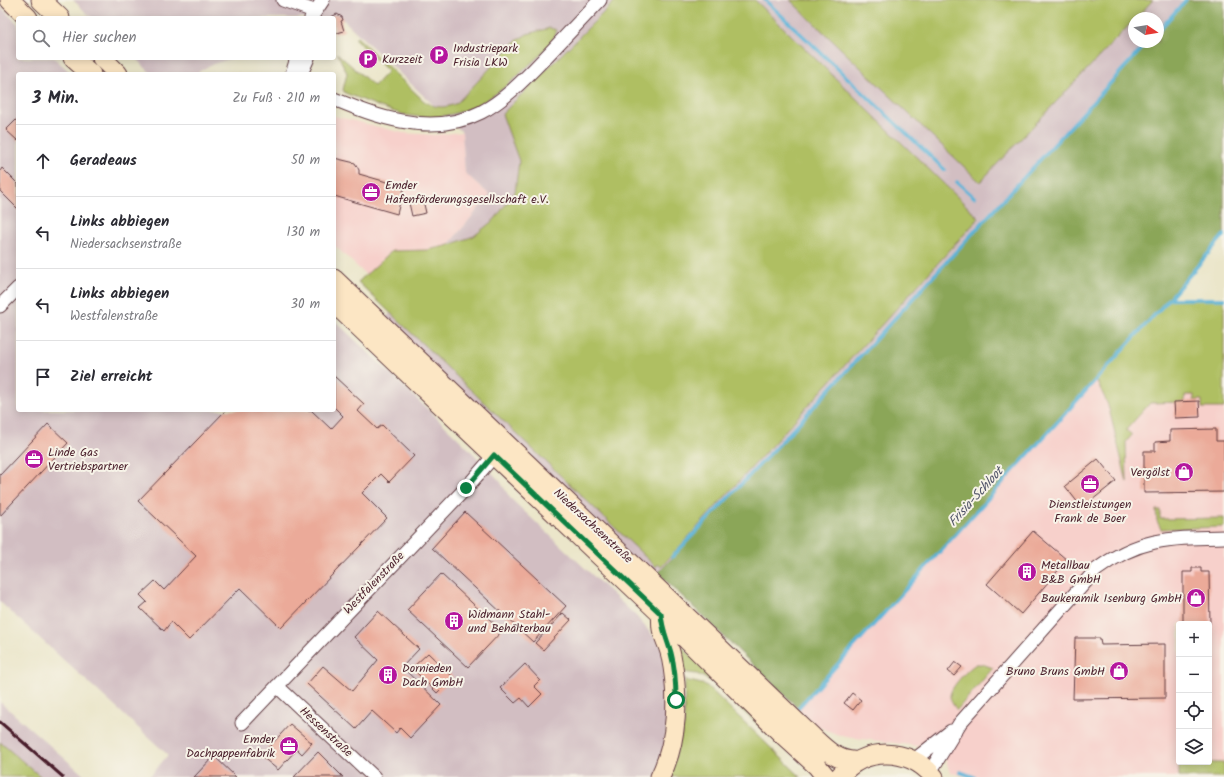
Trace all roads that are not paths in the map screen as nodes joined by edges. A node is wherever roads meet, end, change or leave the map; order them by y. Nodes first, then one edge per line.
1 (10, 0) edge
2 (41, 0) edge
3 (283, 0) edge
4 (324, 0) edge
5 (600, 0) edge
6 (26, 16) edge
7 (58, 16) edge
8 (315, 16) edge
9 (75, 60) edge
10 (104, 60) edge
11 (296, 60) edge
12 (307, 60) edge
13 (89, 72) edge
14 (116, 72) edge
15 (292, 72) edge
16 (302, 72) edge
17 (336, 100) edge
18 (336, 281) edge
19 (16, 290) edge
20 (336, 305) edge
21 (0, 306) edge
22 (500, 449) junction
23 (1224, 537) edge
24 (661, 614) junction
25 (277, 686) junction
26 (242, 723) dead end
27 (960, 723) junction
28 (914, 760) junction
29 (858, 761) junction
30 (932, 774) edge
31 (374, 777) edge
32 (660, 777) edge
33 (826, 777) edge
34 (839, 777) edge

1 - 6 main road
2 - 7 main road
3 - 8 street
4 - 8 street
5 - 17 street
9 - 13 main road
10 - 14 main road
11 - 15 street
12 - 16 street
18 - 22 main road, Niedersachsenstraße
19 - 21 street
20 - 22 main road, Niedersachsenstraße
22 - 24 main road, Niedersachsenstraße
22 - 25 street, Westfalenstraße
22 - 29 main road, Niedersachsenstraße
23 - 27 street
24 - 32 main road
24 - 33 main road, Niedersachsenstraße
25 - 26 street, Westfalenstraße
25 - 31 street, Hessenstraße
27 - 28 street
27 - 30 street
28 - 29 main road, Niedersachsenstraße
28 - 30 main road, Niedersachsenstraße
29 - 34 main road, Niedersachsenstraße

